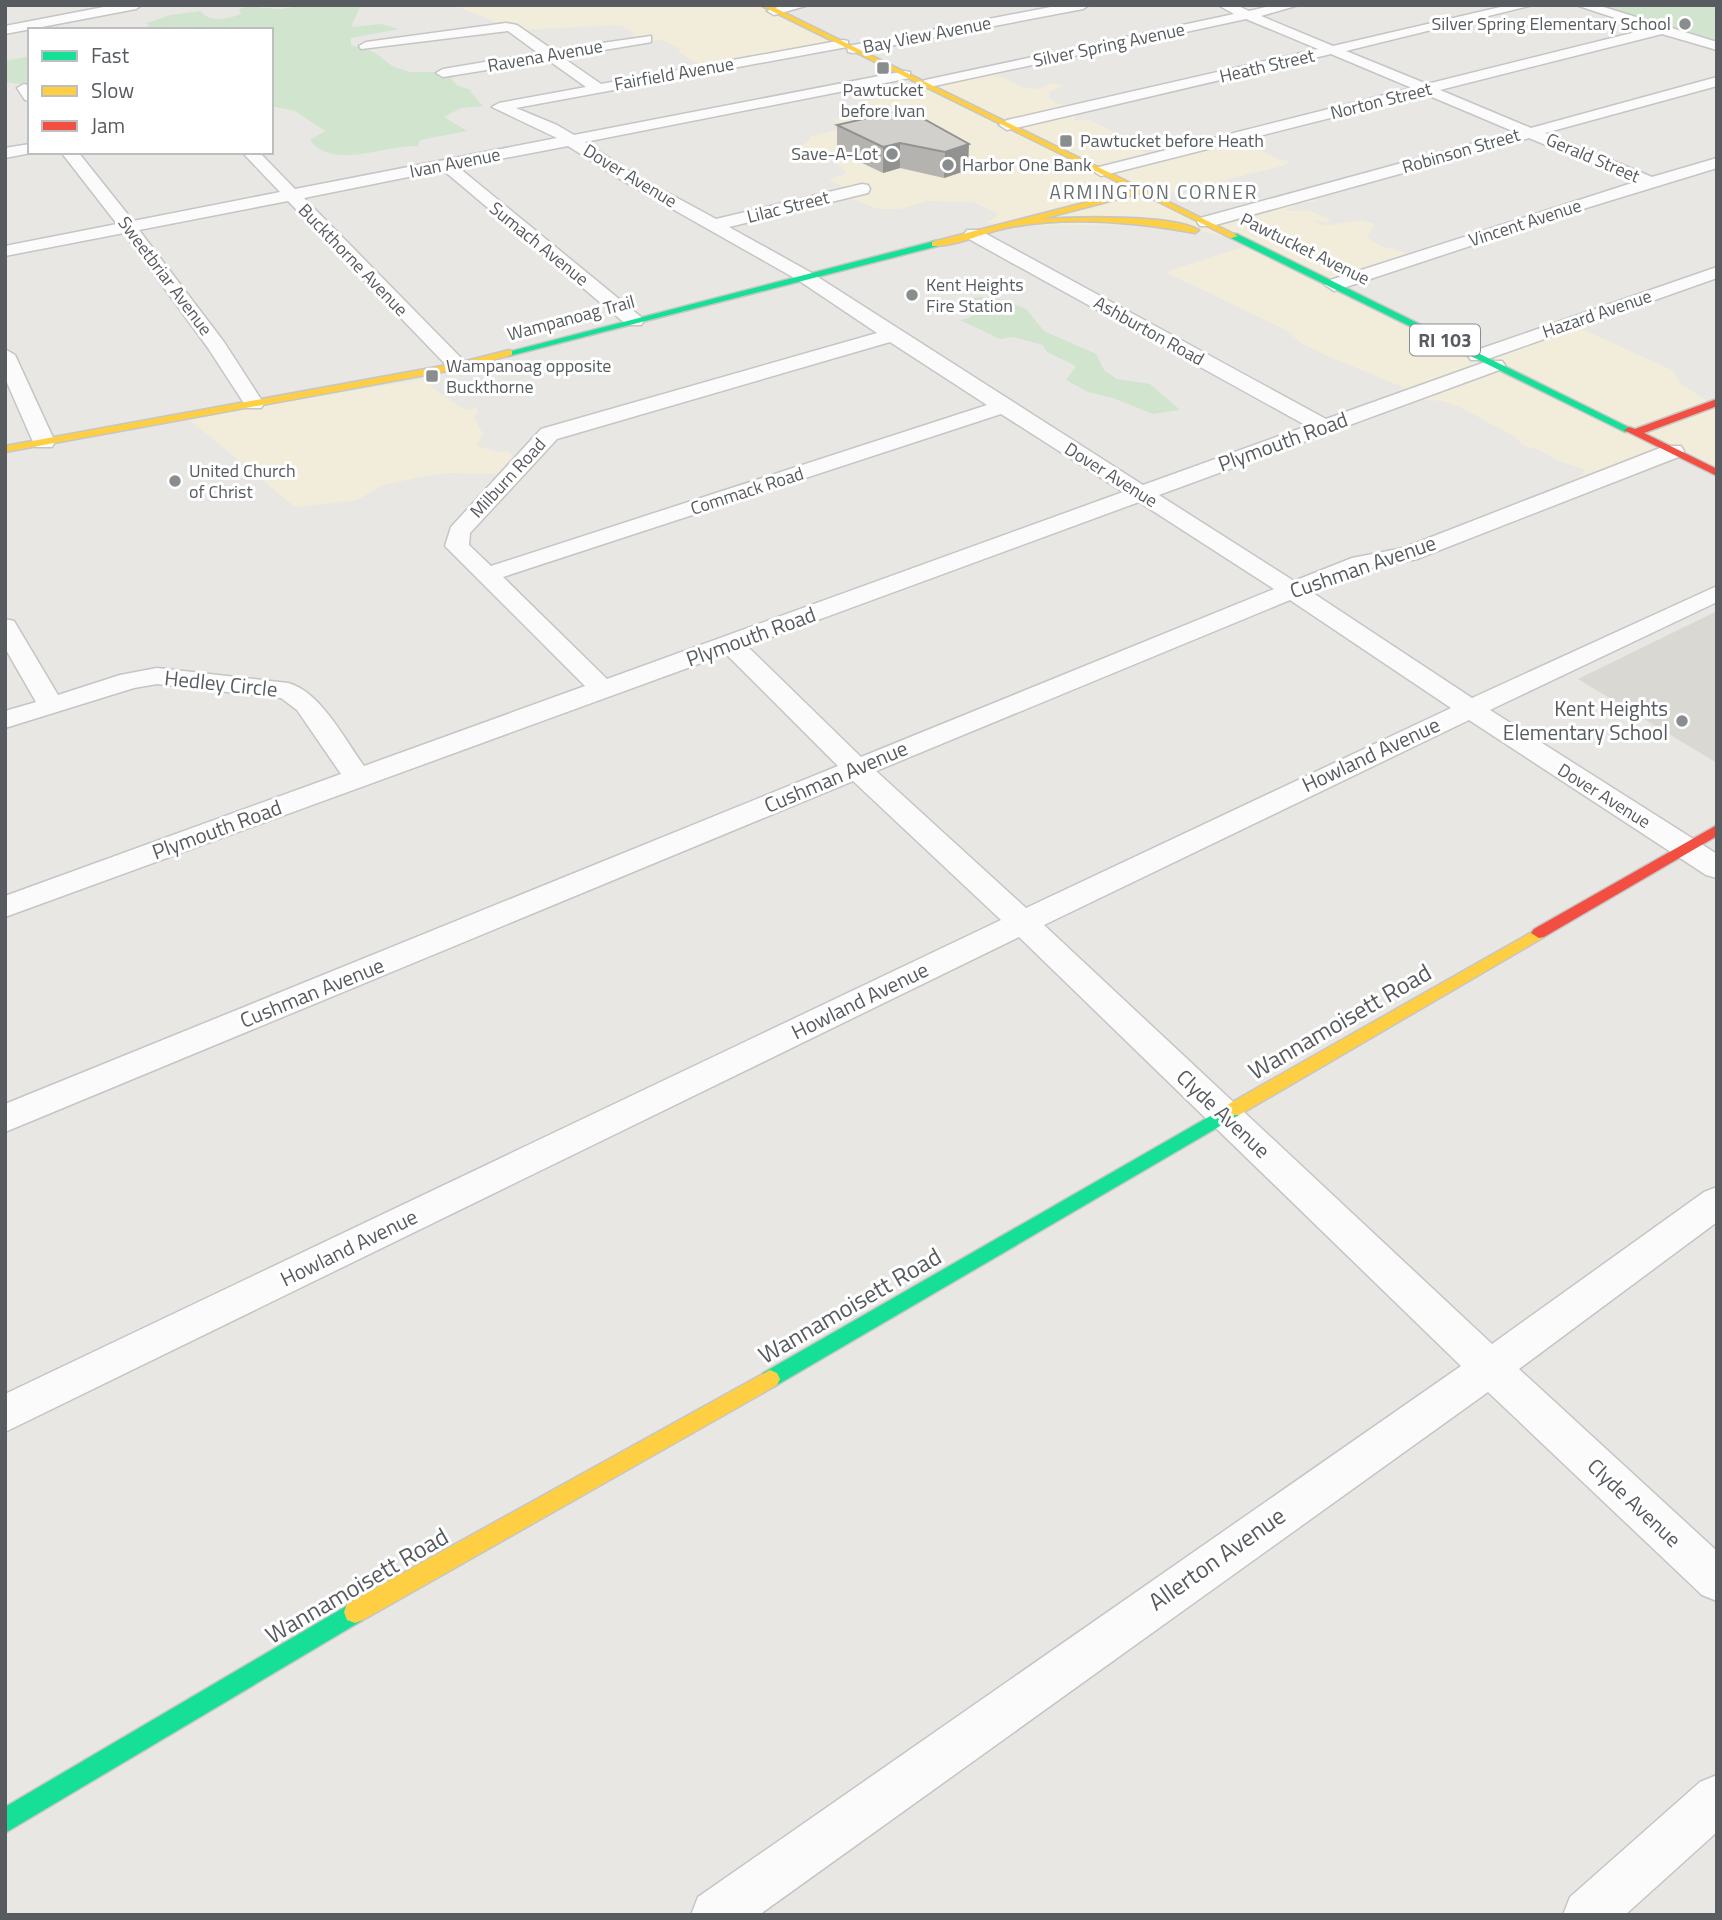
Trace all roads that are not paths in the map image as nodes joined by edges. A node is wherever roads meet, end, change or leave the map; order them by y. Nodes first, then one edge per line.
1 (136, 5) edge
2 (803, 5) edge
3 (1083, 5) edge
4 (1224, 5) edge
5 (1293, 5) edge
6 (1527, 5) edge
7 (1582, 5) edge
8 (769, 8) edge
9 (1251, 15) junction
10 (5, 30) edge
11 (1661, 30) junction
12 (646, 39) dead end
13 (366, 46) dead end
14 (1717, 46) edge
15 (848, 47) junction
16 (1334, 51) junction
17 (551, 55) junction
18 (443, 73) dead end
19 (905, 75) junction
20 (1717, 81) edge
21 (925, 84) junction
22 (597, 88) junction
23 (1429, 89) junction
24 (504, 106) joint
25 (1007, 125) junction
26 (1530, 131) junction
27 (569, 140) junction
28 (28, 149) edge
29 (5, 153) edge
30 (71, 154) edge
31 (252, 154) edge
32 (1717, 163) edge
33 (446, 164) junction
34 (1101, 171) junction
35 (1651, 183) junction
36 (862, 189) dead end
37 (1140, 191) junction
38 (289, 195) junction
39 (1206, 222) junction
40 (1015, 224) junction
41 (714, 225) junction
42 (128, 227) junction
43 (973, 234) junction
44 (1254, 246) junction
45 (5, 251) edge
46 (1717, 272) edge
47 (804, 276) junction
48 (1334, 285) junction
49 (634, 321) junction
50 (892, 335) junction
51 (5, 355) edge
52 (1486, 360) junction
53 (458, 366) junction
54 (1717, 402) edge
55 (254, 404) junction
56 (1005, 406) junction
57 (1324, 427) junction
58 (1637, 432) junction
59 (44, 442) junction
60 (5, 449) edge
61 (1673, 451) junction
62 (1717, 473) edge
63 (1142, 494) junction
64 (489, 574) junction
65 (1292, 590) junction
66 (1717, 593) edge
67 (5, 626) edge
68 (731, 645) junction
69 (603, 689) junction
70 (51, 705) junction
71 (1470, 708) junction
72 (5, 720) edge
73 (856, 768) junction
74 (358, 778) junction
75 (1717, 830) edge
76 (1687, 848) junction
77 (1717, 868) edge
78 (5, 907) edge
79 (1023, 923) junction
80 (1225, 1116) junction
81 (5, 1119) edge
82 (1717, 1202) edge
83 (1490, 1368) junction
84 (5, 1414) edge
85 (1717, 1580) edge
86 (1717, 1799) edge
87 (5, 1821) edge
88 (716, 1915) edge
89 (1588, 1915) edge

1 - 10 street
2 - 8 street
3 - 15 street, Bay View Avenue
4 - 9 street, Gerald Street
5 - 9 street, Silver Spring Avenue
6 - 16 street, Heath Street
7 - 11 street
8 - 15 main road, Pawtucket Avenue / RI 103
9 - 16 street, Gerald Street
9 - 21 street, Silver Spring Avenue
11 - 14 street
11 - 23 street, Norton Street
12 - 17 street, Ravena Avenue
13 - 17 street
15 - 19 main road, Pawtucket Avenue / RI 103
15 - 22 street, Fairfield Avenue
16 - 23 street, Gerald Street
16 - 25 street, Heath Street
17 - 18 street, Ravena Avenue
17 - 22 street
19 - 21 main road, Pawtucket Avenue / RI 103
19 - 27 street, Ivan Avenue
20 - 26 street, Robinson Street
21 - 25 main road, Pawtucket Avenue / RI 103
22 - 24 street, Fairfield Avenue
23 - 26 street, Gerald Street
23 - 34 street, Norton Street
24 - 27 street, Dover Avenue
25 - 34 main road, Pawtucket Avenue / RI 103
26 - 35 street, Gerald Street
26 - 39 street, Robinson Street
27 - 33 street, Ivan Avenue
27 - 41 street, Dover Avenue
28 - 29 street
30 - 42 street, Sweetbriar Avenue
31 - 38 street, Buckthorne Avenue
32 - 35 street, Vincent Avenue
33 - 38 street, Ivan Avenue
33 - 49 street, Sumach Avenue
34 - 37 main road, Pawtucket Avenue / RI 103
35 - 48 street, Vincent Avenue
36 - 41 street, Lilac Street
37 - 39 main road, Pawtucket Avenue / RI 103
37 - 40 main road, Wampanoag Trail
38 - 42 street, Ivan Avenue
38 - 53 street, Buckthorne Avenue
39 - 44 main road, Pawtucket Avenue / RI 103
40 - 43 main road, Wampanoag Trail
40 - 44 main road
41 - 47 street, Dover Avenue
42 - 45 street, Ivan Avenue
42 - 55 street, Sweetbriar Avenue
43 - 47 main road, Wampanoag Trail
43 - 57 street, Ashburton Road
44 - 48 main road, Pawtucket Avenue / RI 103
46 - 52 street, Hazard Avenue
47 - 49 main road, Wampanoag Trail
47 - 50 street, Dover Avenue
48 - 52 main road, Pawtucket Avenue / RI 103
49 - 53 main road, Wampanoag Trail
50 - 56 street, Dover Avenue
50 - 64 street, Milburn Road
51 - 59 street
52 - 57 street, Plymouth Road
52 - 58 main road, Pawtucket Avenue / RI 103
53 - 55 main road, Wampanoag Trail
54 - 58 main road
55 - 59 main road, Wampanoag Trail
56 - 63 street, Dover Avenue
56 - 64 street, Commack Road
57 - 63 street, Plymouth Road
58 - 61 main road, Pawtucket Avenue / RI 103
59 - 60 main road, Wampanoag Trail
61 - 62 main road, Pawtucket Avenue / RI 103
61 - 65 street, Cushman Avenue
63 - 65 street, Dover Avenue
63 - 68 street, Plymouth Road
64 - 69 street, Milburn Road
65 - 71 street, Dover Avenue
65 - 73 street, Cushman Avenue
66 - 71 street, Howland Avenue
67 - 70 street
68 - 69 street, Plymouth Road
68 - 73 street, Clyde Avenue
69 - 74 street, Plymouth Road
70 - 72 street, Hedley Circle
70 - 74 street, Hedley Circle
71 - 76 street, Dover Avenue
71 - 79 street, Howland Avenue
73 - 79 street, Clyde Avenue
73 - 81 street, Cushman Avenue
74 - 78 street, Plymouth Road
75 - 76 main road, Wannamoisett Road
76 - 77 street, Dover Avenue
76 - 80 main road, Wannamoisett Road
79 - 80 street, Clyde Avenue
79 - 84 street, Howland Avenue
80 - 83 street, Clyde Avenue
80 - 87 main road, Wannamoisett Road
82 - 83 street, Allerton Avenue
83 - 85 street, Clyde Avenue
83 - 88 street, Allerton Avenue
86 - 89 street

